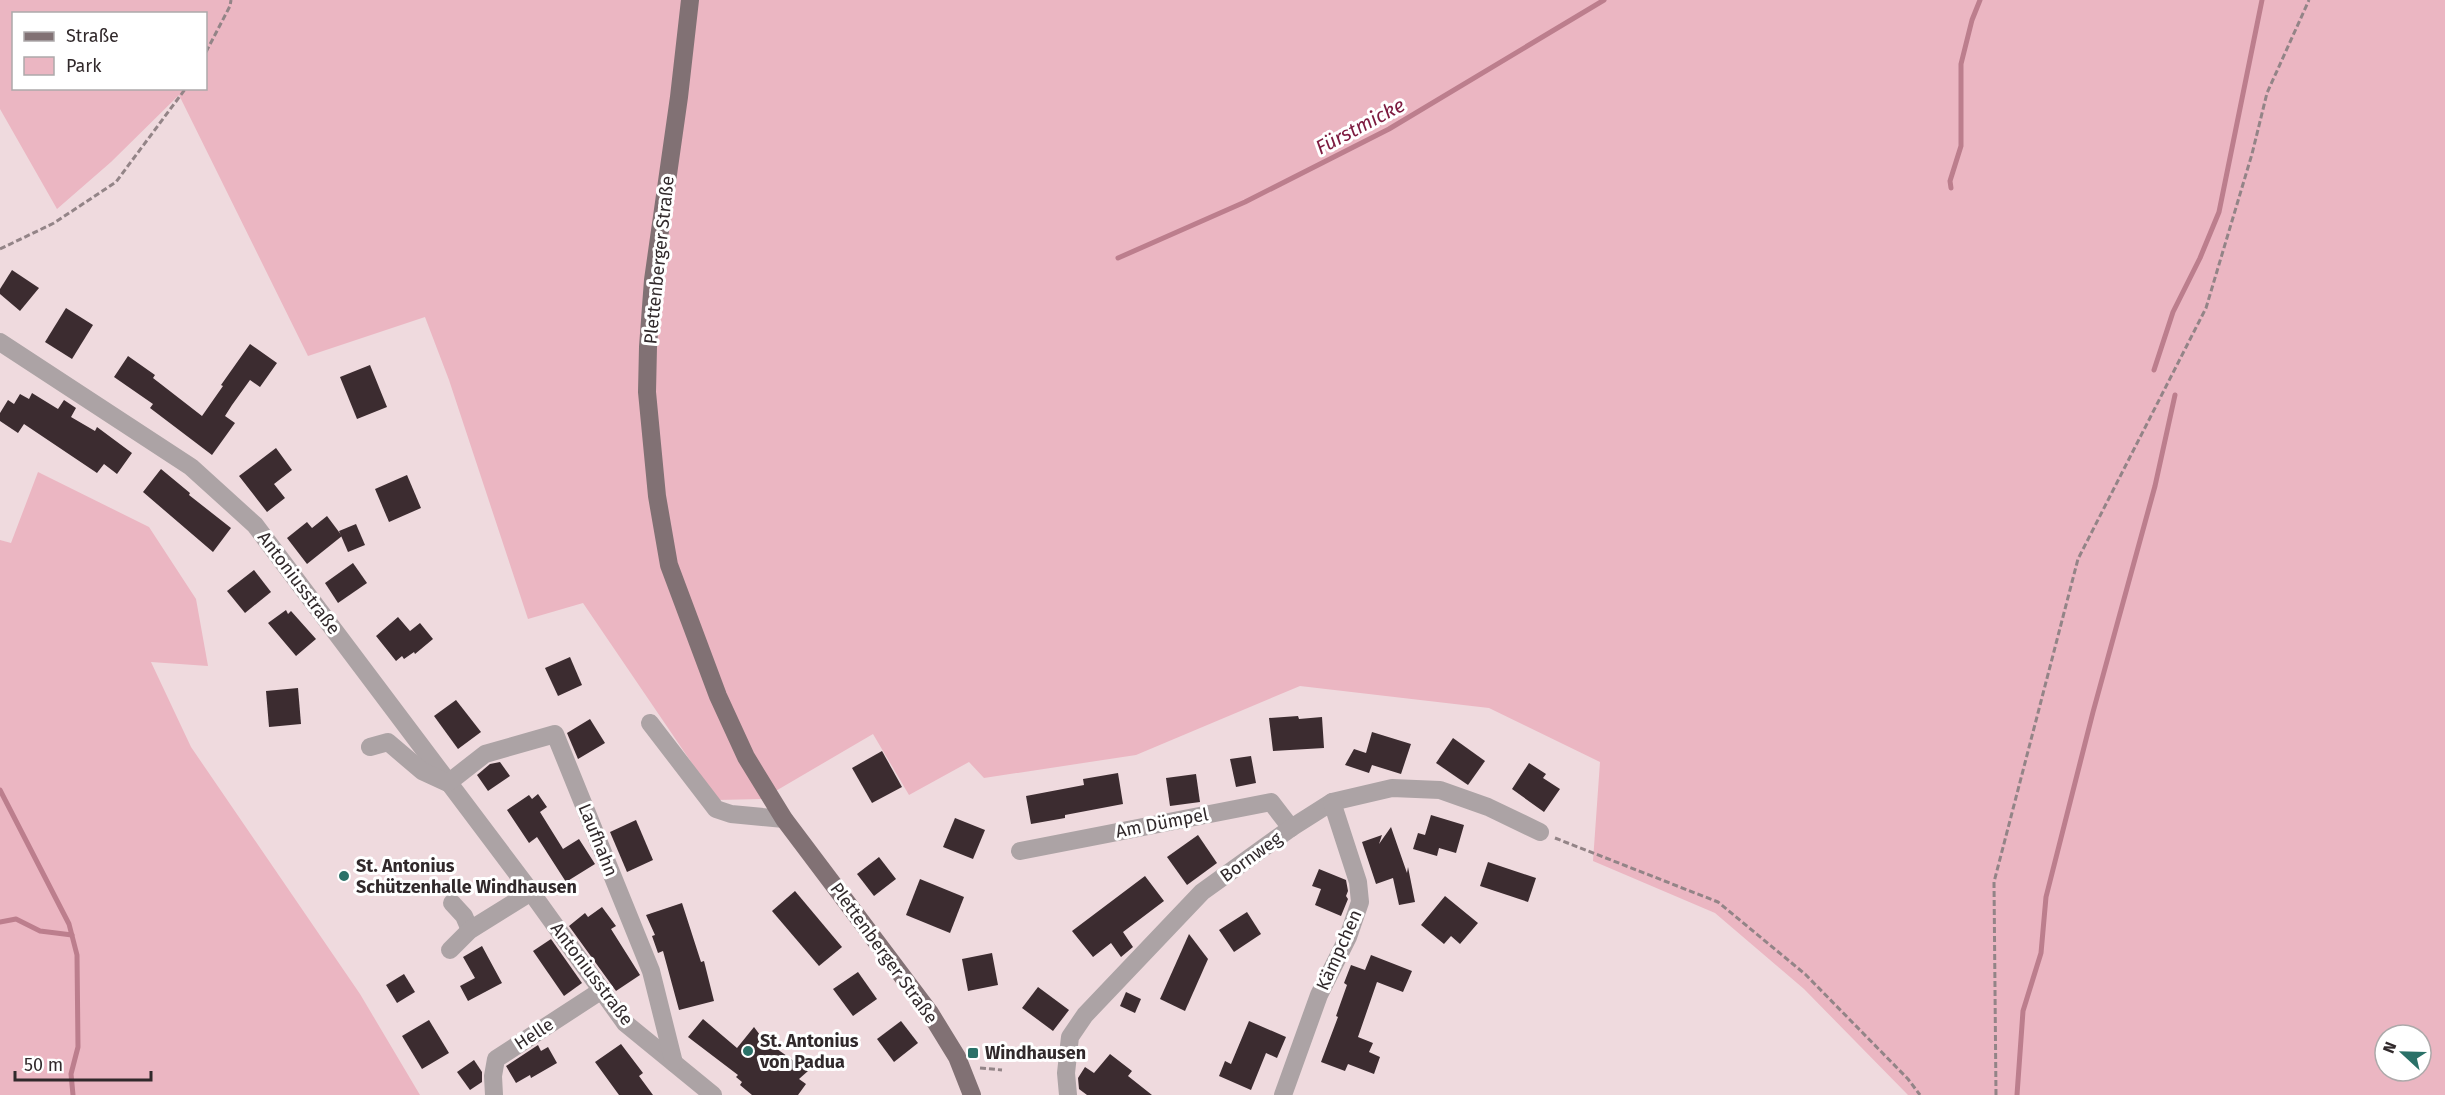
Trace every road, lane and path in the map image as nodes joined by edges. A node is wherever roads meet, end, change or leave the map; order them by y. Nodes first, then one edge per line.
1 (231, 0) edge
2 (690, 0) edge
3 (2309, 0) edge
4 (207, 50) edge
5 (185, 90) edge
6 (0, 249) edge
7 (0, 342) edge
8 (650, 723) dead end
9 (370, 747) dead end
10 (448, 783) junction
11 (1332, 802) junction
12 (784, 819) junction
13 (1291, 828) junction
14 (1540, 832) joint
15 (1020, 851) dead end
16 (531, 892) junction
17 (452, 903) dead end
18 (470, 930) junction
19 (450, 950) dead end
20 (602, 990) junction
21 (674, 1063) junction
22 (494, 1095) edge
23 (713, 1095) edge
24 (972, 1095) edge
25 (1068, 1095) edge
26 (1283, 1095) edge
27 (1920, 1095) edge
28 (1996, 1095) edge

1 - 4 path
2 - 12 main road, Plettenberger Straße
3 - 28 path
5 - 6 path
7 - 10 street, Antoniusstraße
8 - 12 street
9 - 10 street
10 - 16 street, Antoniusstraße
10 - 21 street, Laufhahn
11 - 13 street, Bornweg
11 - 14 street, Bornweg
11 - 26 street, Kämpchen
12 - 24 main road, Plettenberger Straße
13 - 15 street, Am Dümpel
13 - 25 street, Bornweg
14 - 27 path
16 - 18 street
16 - 20 street, Antoniusstraße
17 - 18 street
18 - 19 street
20 - 21 street, Antoniusstraße
20 - 22 street, Helle
21 - 23 street, Antoniusstraße

